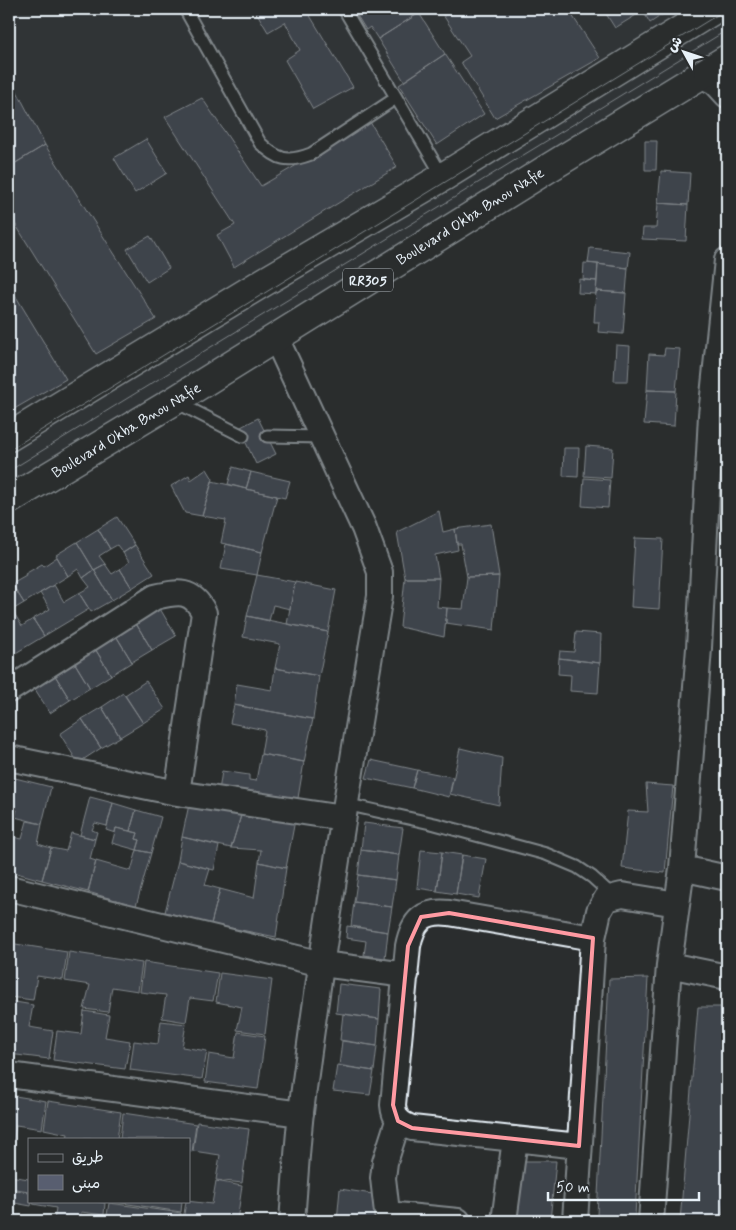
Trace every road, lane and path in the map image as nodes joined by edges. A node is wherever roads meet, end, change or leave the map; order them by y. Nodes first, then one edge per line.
1 (185, 9) edge
2 (344, 9) edge
3 (715, 9) edge
4 (727, 59) edge
5 (702, 76) junction
6 (727, 95) edge
7 (396, 98) junction
8 (443, 177) junction
9 (727, 260) edge
10 (276, 338) junction
11 (174, 401) junction
12 (243, 436) dead end
13 (267, 436) dead end
14 (323, 437) junction
15 (9, 438) edge
16 (9, 500) edge
17 (9, 690) edge
18 (9, 758) edge
19 (177, 793) junction
20 (344, 811) junction
21 (682, 868) junction
22 (727, 878) edge
23 (9, 888) edge
24 (613, 896) junction
25 (677, 904) junction
26 (593, 938) junction
27 (322, 964) junction
28 (669, 965) junction
29 (406, 975) junction
30 (727, 977) edge
31 (9, 1075) edge
32 (301, 1114) junction
33 (398, 1121) junction
34 (515, 1139) junction
35 (579, 1146) junction
36 (388, 1218) edge
37 (292, 1221) edge
38 (458, 1221) edge
39 (504, 1221) edge
40 (575, 1221) edge
41 (651, 1221) edge

1 - 7 lane
2 - 7 lane
3 - 8 main road
4 - 5 main road, Boulevard Okba Bnou Nafie / RR305
5 - 6 street
5 - 10 main road, Boulevard Okba Bnou Nafie / RR305
7 - 8 lane
8 - 15 main road
9 - 21 street
10 - 11 main road, Boulevard Okba Bnou Nafie / RR305
10 - 14 street
11 - 12 lane
11 - 16 main road, Boulevard Okba Bnou Nafie / RR305
13 - 14 lane
14 - 20 street
17 - 19 street
18 - 19 street
19 - 20 street
20 - 24 lane
20 - 27 street
21 - 22 street
21 - 25 street
23 - 27 street
24 - 25 street
24 - 26 street
25 - 28 street
26 - 29 street
26 - 35 street
27 - 29 street
27 - 32 street
28 - 30 street
28 - 41 street
29 - 33 street
31 - 32 street
32 - 37 street
33 - 34 street
33 - 36 street
34 - 35 street
34 - 39 street
35 - 40 street
36 - 38 street

